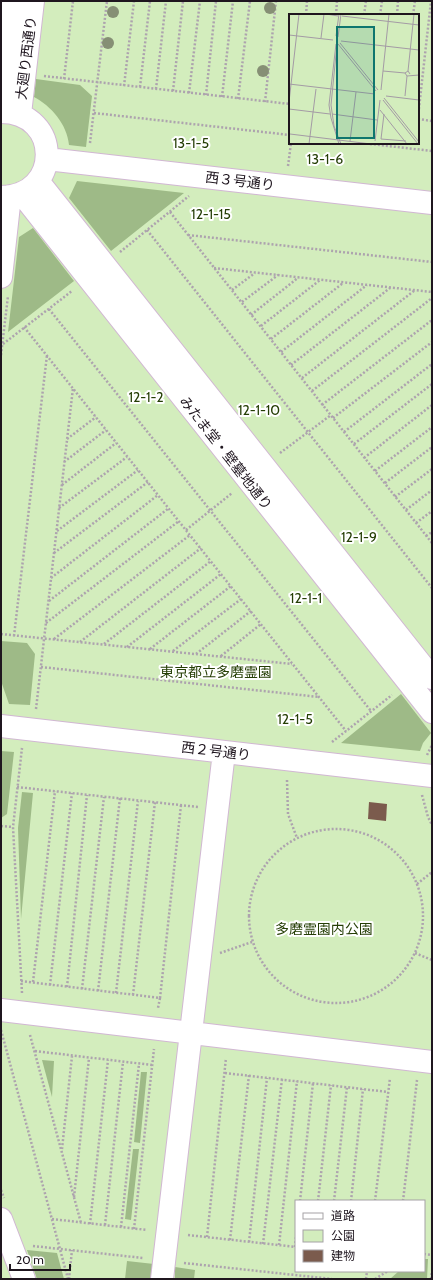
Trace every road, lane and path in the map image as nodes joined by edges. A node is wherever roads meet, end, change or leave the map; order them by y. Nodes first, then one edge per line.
1 (12, 1) edge
2 (33, 1) edge
3 (73, 1) edge
4 (107, 1) edge
5 (134, 1) edge
6 (150, 1) edge
7 (166, 1) edge
8 (183, 1) edge
9 (200, 1) edge
10 (216, 1) edge
11 (233, 1) edge
12 (250, 1) edge
13 (276, 1) edge
14 (307, 1) edge
15 (337, 1) edge
16 (366, 1) edge
17 (382, 1) edge
18 (398, 1) edge
19 (415, 1) edge
20 (431, 1) edge
21 (306, 14) edge
22 (336, 14) edge
23 (364, 14) edge
24 (380, 14) edge
25 (397, 14) edge
26 (413, 14) edge
27 (38, 76) dead end
28 (64, 79) junction
29 (98, 82) junction
30 (124, 86) junction
31 (140, 87) junction
32 (156, 89) junction
33 (173, 91) junction
34 (189, 93) junction
35 (206, 95) junction
36 (1, 96) edge
37 (222, 97) junction
38 (238, 99) junction
39 (264, 102) junction
40 (289, 104) edge
41 (419, 109) edge
42 (10, 113) edge
43 (94, 113) junction
44 (419, 118) edge
45 (432, 120) edge
46 (289, 135) edge
47 (291, 144) edge
48 (371, 144) edge
49 (432, 151) edge
50 (47, 159) junction
51 (88, 164) junction
52 (288, 170) dead end
53 (18, 192) edge
54 (194, 192) dead end
55 (432, 203) edge
56 (170, 212) junction
57 (147, 230) junction
58 (188, 235) junction
59 (119, 253) dead end
60 (432, 262) edge
61 (214, 268) junction
62 (256, 272) junction
63 (278, 275) junction
64 (1, 277) edge
65 (299, 277) junction
66 (320, 280) junction
67 (344, 282) junction
68 (367, 285) junction
69 (390, 288) junction
70 (74, 290) dead end
71 (232, 290) junction
72 (415, 290) junction
73 (432, 292) edge
74 (432, 298) edge
75 (242, 302) junction
76 (49, 309) junction
77 (251, 315) junction
78 (432, 320) edge
79 (261, 326) junction
80 (24, 327) junction
81 (154, 328) junction
82 (271, 339) junction
83 (137, 341) junction
84 (432, 342) edge
85 (2, 344) dead end
86 (281, 352) junction
87 (47, 355) junction
88 (432, 364) edge
89 (291, 365) junction
90 (302, 378) junction
91 (432, 384) edge
92 (73, 388) junction
93 (312, 391) junction
94 (322, 405) junction
95 (432, 405) edge
96 (331, 415) junction
97 (96, 417) junction
98 (333, 418) junction
99 (432, 427) edge
100 (106, 430) junction
101 (308, 432) junction
102 (344, 432) junction
103 (67, 439) junction
104 (116, 443) junction
105 (354, 444) junction
106 (432, 447) edge
107 (278, 454) dead end
108 (127, 457) junction
109 (257, 457) junction
110 (364, 458) junction
111 (64, 462) junction
112 (432, 469) edge
113 (138, 470) junction
114 (240, 470) junction
115 (375, 471) junction
116 (148, 482) junction
117 (385, 483) junction
118 (62, 485) junction
119 (432, 490) edge
120 (234, 492) dead end
121 (158, 495) junction
122 (395, 497) junction
123 (169, 508) junction
124 (59, 509) junction
125 (210, 510) junction
126 (406, 510) junction
127 (432, 511) edge
128 (179, 521) junction
129 (416, 523) junction
130 (186, 530) junction
131 (57, 531) junction
132 (432, 532) edge
133 (190, 535) junction
134 (426, 536) junction
135 (432, 543) edge
136 (201, 548) junction
137 (54, 553) junction
138 (211, 561) junction
139 (221, 574) junction
140 (51, 578) junction
141 (358, 584) junction
142 (231, 586) junction
143 (432, 588) edge
144 (341, 598) junction
145 (241, 599) junction
146 (48, 602) junction
147 (251, 612) junction
148 (46, 623) junction
149 (261, 624) junction
150 (1, 634) edge
151 (14, 636) junction
152 (44, 639) junction
153 (53, 640) junction
154 (80, 642) junction
155 (103, 645) junction
156 (126, 647) junction
157 (150, 649) junction
158 (172, 652) junction
159 (196, 654) junction
160 (220, 657) junction
161 (293, 664) junction
162 (41, 667) junction
163 (432, 678) edge
164 (408, 682) junction
165 (319, 697) junction
166 (36, 711) dead end
167 (371, 711) junction
168 (432, 712) edge
169 (1, 726) edge
170 (346, 731) junction
171 (432, 745) edge
172 (22, 748) dead end
173 (224, 752) junction
174 (325, 764) junction
175 (427, 776) edge
176 (287, 779) dead end
177 (17, 787) junction
178 (55, 791) junction
179 (72, 793) junction
180 (87, 795) junction
181 (104, 797) junction
182 (120, 798) junction
183 (138, 801) junction
184 (155, 802) junction
185 (181, 805) junction
186 (217, 810) junction
187 (432, 825) edge
188 (1, 826) edge
189 (13, 827) junction
190 (297, 838) junction
191 (432, 872) edge
192 (417, 884) junction
193 (252, 942) junction
194 (415, 952) junction
195 (200, 956) junction
196 (432, 960) edge
197 (21, 981) junction
198 (33, 982) junction
199 (50, 985) junction
200 (67, 987) junction
201 (82, 989) junction
202 (98, 991) junction
203 (116, 993) junction
204 (133, 995) junction
205 (160, 998) junction
206 (1, 1010) edge
207 (24, 1013) junction
208 (1, 1029) edge
209 (156, 1029) junction
210 (191, 1033) junction
211 (228, 1038) junction
212 (35, 1051) junction
213 (72, 1056) junction
214 (392, 1057) junction
215 (89, 1058) junction
216 (108, 1060) junction
217 (123, 1062) junction
218 (426, 1062) edge
219 (139, 1064) junction
220 (225, 1073) junction
221 (249, 1075) junction
222 (267, 1078) junction
223 (282, 1079) junction
224 (297, 1081) junction
225 (313, 1083) junction
226 (331, 1085) junction
227 (347, 1087) junction
228 (363, 1089) junction
229 (388, 1092) junction
230 (62, 1151) junction
231 (74, 1198) junction
232 (300, 1200) edge
233 (318, 1200) edge
234 (334, 1200) edge
235 (351, 1200) edge
236 (375, 1200) edge
237 (403, 1200) edge
238 (81, 1223) dead end
239 (90, 1224) dead end
240 (105, 1225) dead end
241 (121, 1227) dead end
242 (3, 1229) edge
243 (134, 1229) dead end
244 (207, 1237) dead end
245 (230, 1240) dead end
246 (249, 1242) dead end
247 (263, 1244) dead end
248 (279, 1246) dead end
249 (72, 1250) dead end
250 (432, 1270) edge
251 (386, 1272) edge
252 (24, 1279) edge
253 (68, 1279) edge
254 (162, 1279) edge
255 (375, 1279) edge
256 (431, 1279) edge

1 - 36 lane, 大廻り西通り
2 - 42 lane, 大廻り西通り
3 - 28 path
4 - 29 path
5 - 30 path
6 - 31 path
7 - 32 path
8 - 33 path
9 - 34 path
10 - 35 path
11 - 37 path
12 - 38 path
13 - 39 path
14 - 21 path
15 - 22 path
16 - 23 path
17 - 24 path
18 - 25 path
19 - 26 path
20 - 41 path
27 - 28 path
28 - 29 path
29 - 30 path
29 - 43 path
30 - 31 path
31 - 32 path
32 - 33 path
33 - 34 path
34 - 35 path
35 - 37 path
37 - 38 path
38 - 39 path
39 - 40 path
42 - 50 lane
43 - 46 path
43 - 51 path
44 - 45 path
47 - 52 path
48 - 49 path
50 - 51 lane, 西３号通り
50 - 53 lane
51 - 55 lane, 西３号通り
53 - 64 lane
53 - 81 lane, みたま堂・壁墓地通り
53 - 83 lane, みたま堂・壁墓地通り
54 - 56 path
56 - 57 path
56 - 58 path
57 - 59 path
57 - 101 path
58 - 60 path
58 - 61 path
61 - 62 path
61 - 71 path
62 - 63 path
62 - 71 path
63 - 65 path
63 - 75 path
65 - 66 path
65 - 77 path
66 - 67 path
66 - 79 path
67 - 68 path
67 - 82 path
68 - 69 path
68 - 86 path
69 - 72 path
69 - 89 path
70 - 76 path
71 - 75 path
72 - 73 path
72 - 90 path
74 - 93 path
75 - 77 path
76 - 80 path
76 - 125 path
77 - 79 path
78 - 94 path
79 - 82 path
80 - 85 path
80 - 87 path
81 - 83 lane
81 - 109 lane, みたま堂・壁墓地通り
82 - 86 path
83 - 114 lane, みたま堂・壁墓地通り
84 - 98 path
86 - 89 path
87 - 92 path
87 - 151 path
88 - 102 path
89 - 90 path
90 - 93 path
91 - 105 path
92 - 97 path
92 - 103 path
93 - 94 path
94 - 96 path
95 - 110 path
96 - 98 path
96 - 101 path
97 - 100 path
97 - 103 path
98 - 102 path
99 - 115 path
100 - 104 path
100 - 111 path
101 - 107 path
101 - 143 path
102 - 105 path
103 - 111 path
104 - 108 path
104 - 118 path
105 - 110 path
106 - 117 path
108 - 113 path
108 - 124 path
109 - 114 lane
109 - 141 lane, みたま堂・壁墓地通り
110 - 115 path
111 - 118 path
112 - 122 path
113 - 116 path
113 - 131 path
114 - 144 lane, みたま堂・壁墓地通り
115 - 117 path
116 - 121 path
116 - 137 path
117 - 122 path
118 - 124 path
119 - 126 path
120 - 125 path
121 - 123 path
121 - 140 path
122 - 126 path
123 - 128 path
123 - 146 path
124 - 131 path
125 - 130 path
125 - 167 path
126 - 129 path
127 - 129 path
128 - 130 path
128 - 148 path
129 - 134 path
130 - 133 path
131 - 137 path
132 - 134 path
133 - 136 path
133 - 153 path
134 - 135 path
136 - 138 path
136 - 154 path
137 - 140 path
138 - 139 path
138 - 155 path
139 - 142 path
139 - 156 path
140 - 146 path
141 - 144 lane
141 - 163 lane, みたま堂・壁墓地通り
142 - 145 path
142 - 157 path
144 - 164 lane, みたま堂・壁墓地通り
145 - 147 path
145 - 158 path
146 - 148 path
147 - 149 path
147 - 159 path
148 - 152 path
149 - 160 path
149 - 161 path
150 - 151 path
151 - 152 path
152 - 153 path
152 - 162 path
153 - 154 path
154 - 155 path
155 - 156 path
156 - 157 path
157 - 158 path
158 - 159 path
159 - 160 path
160 - 161 path
161 - 165 path
162 - 165 path
162 - 166 path
164 - 167 path
164 - 168 lane, みたま堂・壁墓地通り
165 - 170 path
167 - 170 path
169 - 173 lane, 西２号通り
170 - 174 path
171 - 175 path
172 - 177 path
173 - 174 lane, 西２号通り
173 - 186 lane
174 - 175 lane, 西２号通り
175 - 187 path
176 - 190 path
177 - 178 path
177 - 189 path
178 - 179 path
178 - 198 path
179 - 180 path
179 - 199 path
180 - 181 path
180 - 200 path
181 - 182 path
181 - 201 path
182 - 183 path
182 - 202 path
183 - 184 path
183 - 203 path
184 - 185 path
184 - 204 path
185 - 186 path
185 - 205 path
186 - 195 lane
188 - 189 path
189 - 197 path
190 - 192 path
190 - 193 path
191 - 192 path
192 - 194 path
193 - 194 path
193 - 195 path
194 - 196 path
195 - 210 lane
197 - 198 path
197 - 207 path
198 - 199 path
199 - 200 path
200 - 201 path
201 - 202 path
202 - 203 path
203 - 204 path
204 - 205 path
205 - 209 path
206 - 207 lane
207 - 209 lane
207 - 212 path
208 - 253 path
209 - 210 lane
210 - 211 lane
210 - 254 lane
211 - 214 lane
211 - 220 path
212 - 213 path
212 - 230 path
213 - 215 path
213 - 230 path
214 - 218 lane
214 - 229 path
215 - 216 path
215 - 231 path
216 - 217 path
216 - 239 path
217 - 219 path
217 - 240 path
218 - 237 path
219 - 241 path
219 - 243 path
220 - 221 path
220 - 244 path
221 - 222 path
221 - 245 path
222 - 223 path
222 - 246 path
223 - 224 path
223 - 247 path
224 - 225 path
224 - 248 path
225 - 226 path
225 - 232 path
226 - 227 path
226 - 233 path
227 - 228 path
227 - 234 path
228 - 229 path
228 - 235 path
229 - 236 path
230 - 231 path
231 - 238 path
242 - 252 lane
249 - 253 path
250 - 256 path
251 - 255 path

